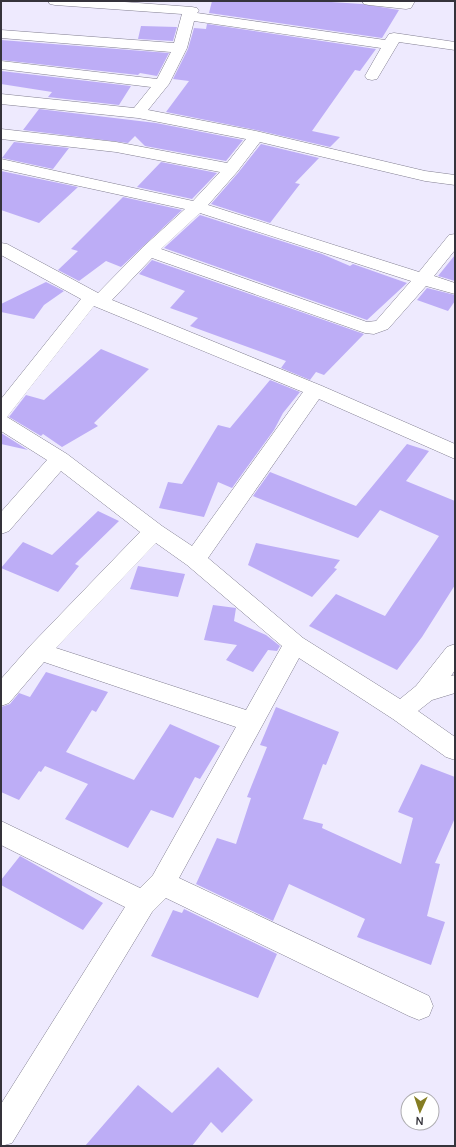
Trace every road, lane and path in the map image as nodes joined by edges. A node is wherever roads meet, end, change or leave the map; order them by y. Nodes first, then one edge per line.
1 (55, 1) edge
2 (369, 1) edge
3 (192, 10) edge
4 (400, 22) edge
5 (1, 34) edge
6 (455, 46) edge
7 (180, 48) junction
8 (1, 66) edge
9 (372, 76) dead end
10 (162, 84) junction
11 (1, 99) edge
12 (138, 113) junction
13 (1, 134) edge
14 (256, 136) junction
15 (1, 164) edge
16 (231, 169) junction
17 (455, 180) edge
18 (197, 207) junction
19 (455, 239) edge
20 (1, 248) edge
21 (149, 251) junction
22 (423, 278) junction
23 (455, 289) edge
24 (96, 300) junction
25 (315, 390) junction
26 (1, 412) edge
27 (1, 422) edge
28 (455, 452) edge
29 (60, 459) junction
30 (1, 526) edge
31 (154, 531) junction
32 (195, 559) junction
33 (295, 644) junction
34 (39, 651) junction
35 (455, 653) edge
36 (455, 684) edge
37 (424, 694) junction
38 (1, 696) edge
39 (401, 712) junction
40 (251, 722) junction
41 (455, 750) edge
42 (1, 832) edge
43 (162, 883) junction
44 (143, 902) junction
45 (419, 1006) dead end
46 (1, 1132) edge

1 - 3 street
2 - 4 street
3 - 4 street
3 - 7 street
4 - 6 street
4 - 9 street
5 - 7 street
7 - 10 street
8 - 10 street
10 - 12 street
11 - 12 street
12 - 14 street
13 - 16 street
14 - 16 street
14 - 17 street
15 - 18 street
16 - 18 street
18 - 21 street
18 - 22 street
19 - 22 street
20 - 24 street
21 - 22 street
21 - 24 street
22 - 23 street
24 - 25 street
24 - 26 street
25 - 28 street
25 - 32 street
27 - 29 street
29 - 30 street
29 - 31 street
31 - 32 street
31 - 34 street
32 - 33 street
33 - 39 street
33 - 40 street
34 - 38 street
34 - 40 street
35 - 37 street
36 - 37 street
37 - 39 street
39 - 41 street
40 - 43 street
42 - 44 street
43 - 44 street
43 - 45 street
44 - 46 street

